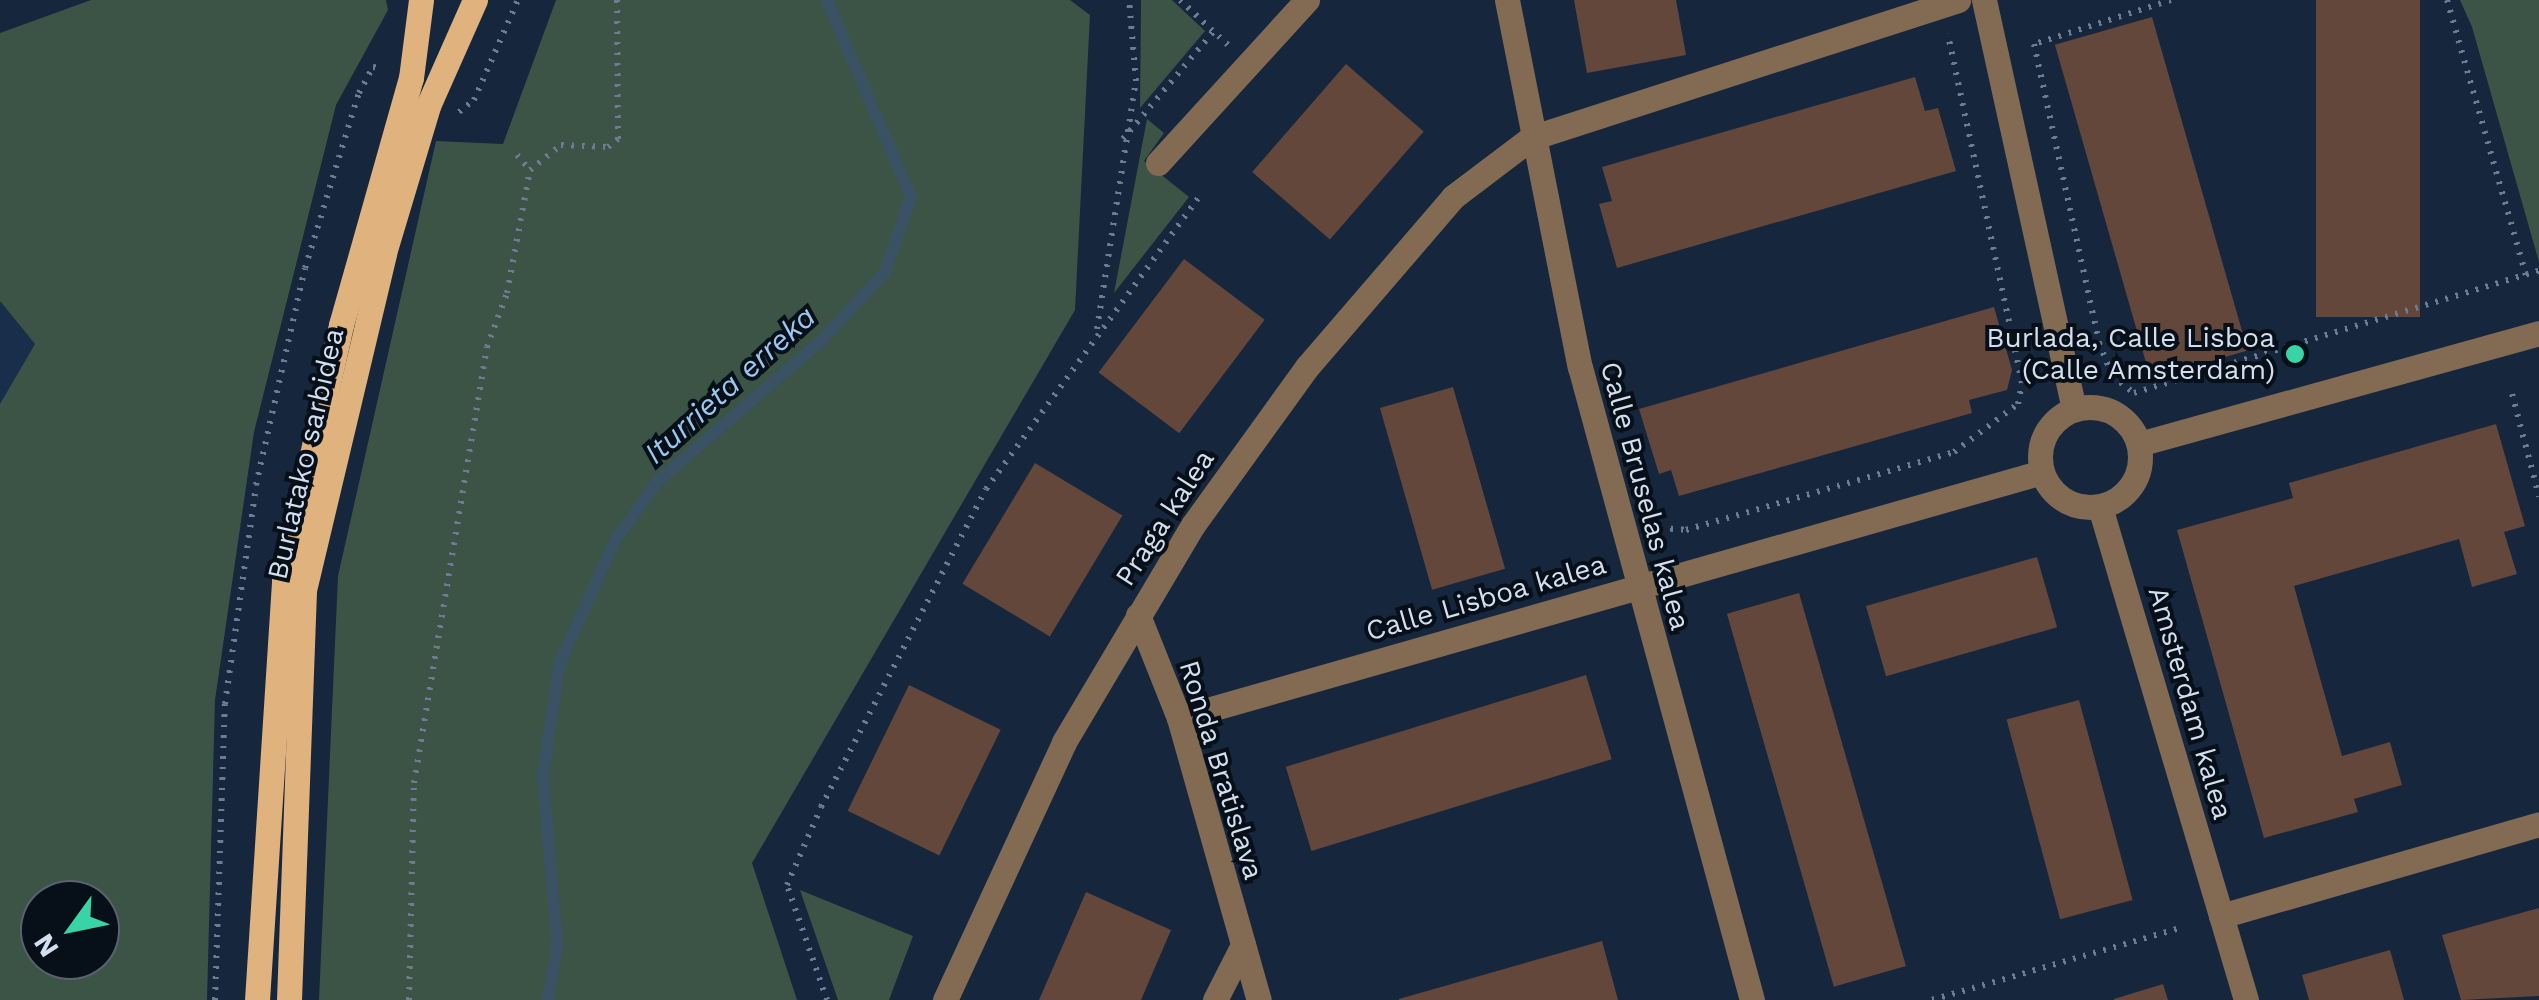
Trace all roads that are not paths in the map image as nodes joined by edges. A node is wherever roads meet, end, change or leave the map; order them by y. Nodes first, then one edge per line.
1 (421, 0) edge
2 (475, 0) edge
3 (1307, 0) edge
4 (1507, 0) edge
5 (1984, 0) edge
6 (1952, 2) edge
7 (1531, 138) junction
8 (1158, 163) dead end
9 (2539, 333) edge
10 (2074, 409) junction
11 (2139, 444) junction
12 (2042, 472) junction
13 (2100, 507) junction
14 (1636, 586) junction
15 (1138, 615) junction
16 (1179, 718) junction
17 (2539, 824) edge
18 (2221, 916) junction
19 (1243, 945) junction
20 (257, 1000) edge
21 (289, 1000) edge
22 (945, 1000) edge
23 (1215, 1000) edge
24 (1259, 1000) edge
25 (1752, 1000) edge
26 (2246, 1000) edge

1 - 20 main road, Burlatako sarbidea
2 - 21 main road, Burlatako sarbidea
3 - 8 street
4 - 7 street, Calle Bruselas kalea
5 - 10 street
6 - 7 street, Praga kalea
7 - 14 street, Calle Bruselas kalea
7 - 15 street, Praga kalea
9 - 11 street
10 - 11 street
10 - 12 street
11 - 13 street
12 - 13 street
12 - 14 street, Calle Lisboa kalea
13 - 18 street, Amsterdam kalea
14 - 16 street, Calle Lisboa kalea
14 - 25 street, Calle Bruselas kalea
15 - 16 street, Ronda Bratislava
15 - 22 street, Praga kalea
16 - 19 street, Ronda Bratislava
17 - 18 street
18 - 26 street, Amsterdam kalea
19 - 23 street
19 - 24 street, Ronda Bratislava

